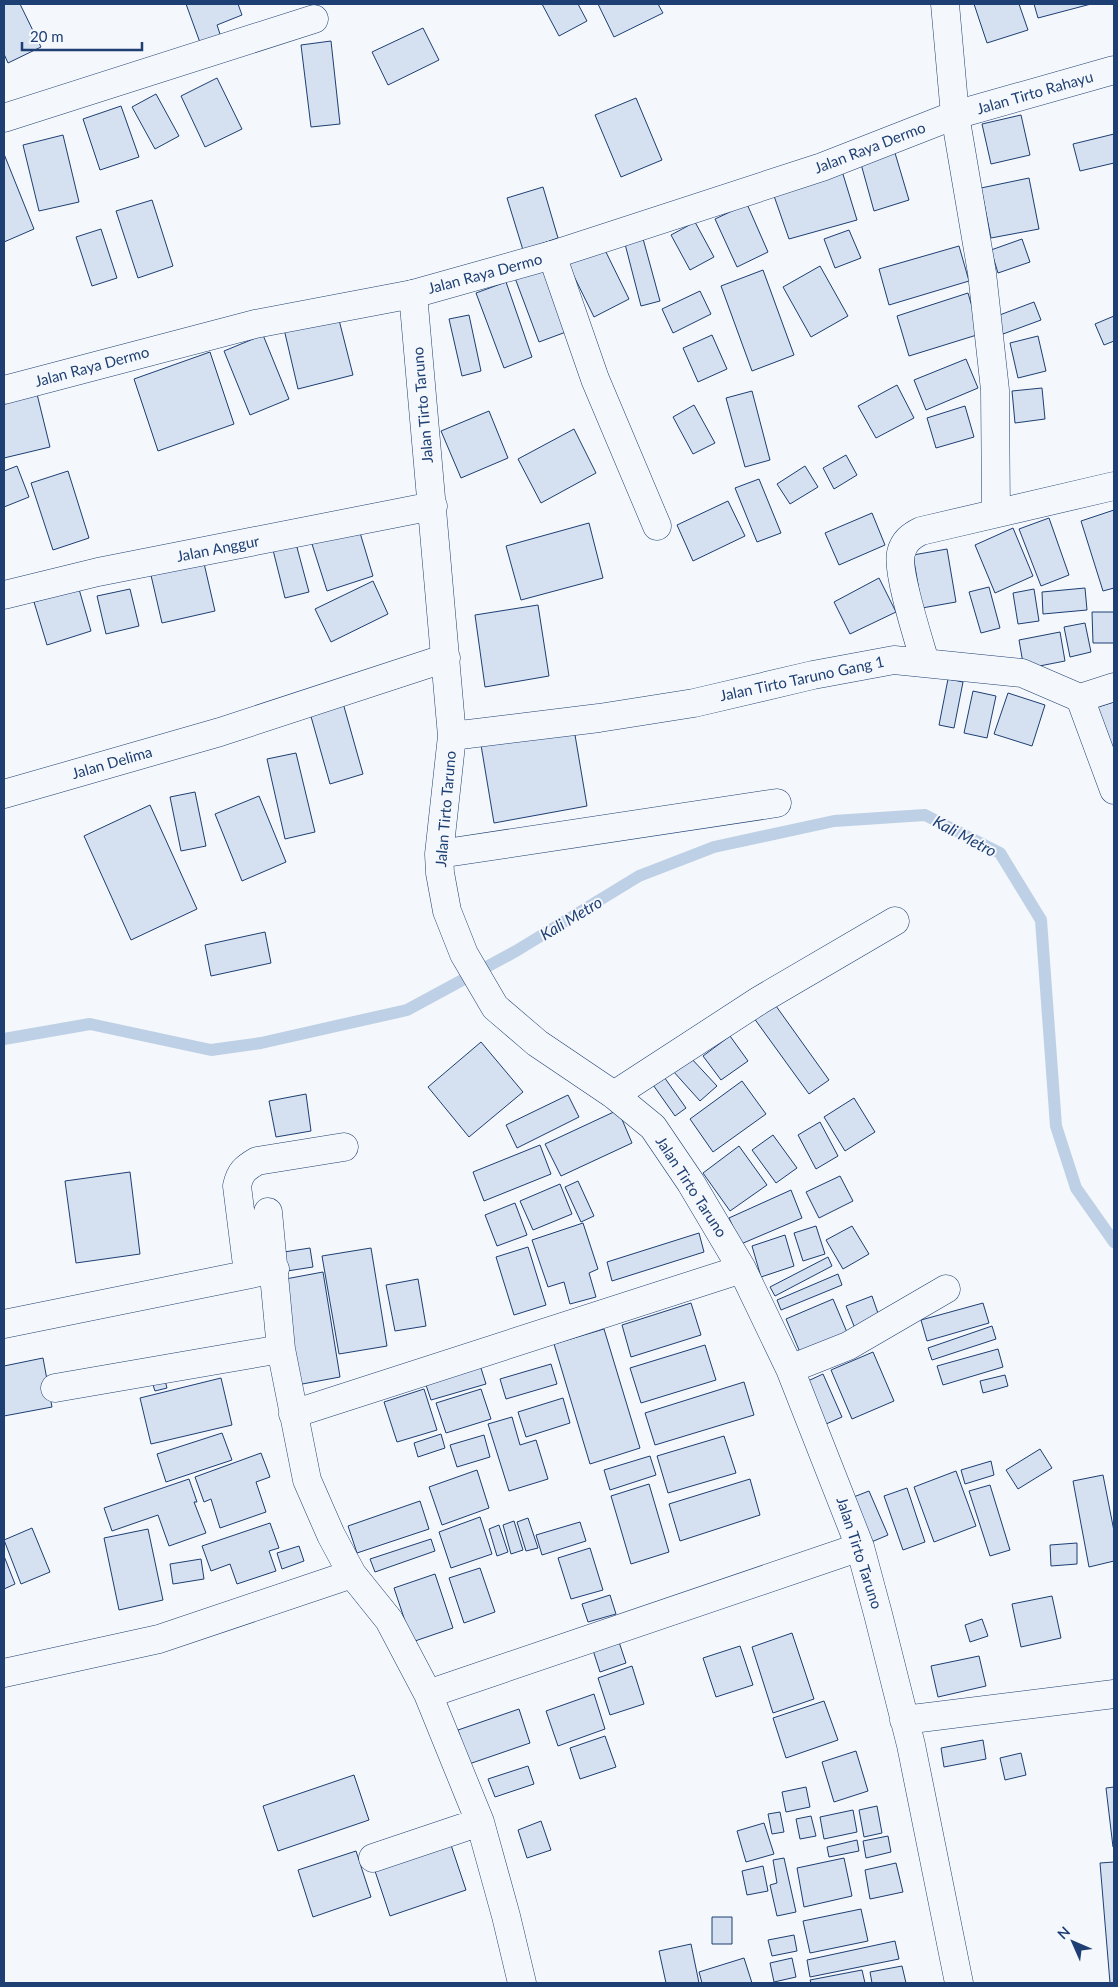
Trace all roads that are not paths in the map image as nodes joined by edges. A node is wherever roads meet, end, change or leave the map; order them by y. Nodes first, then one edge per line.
1 (944, 4) edge
2 (314, 19) dead end
3 (1114, 70) edge
4 (955, 115) junction
5 (4, 118) edge
6 (552, 255) junction
7 (413, 294) junction
8 (4, 390) edge
9 (1114, 486) edge
10 (433, 506) junction
11 (996, 513) junction
12 (657, 526) dead end
13 (4, 595) edge
14 (446, 658) junction
15 (924, 662) junction
16 (1114, 686) edge
17 (1080, 698) junction
18 (452, 736) junction
19 (1114, 790) edge
20 (4, 794) edge
21 (776, 803) dead end
22 (439, 854) junction
23 (895, 921) dead end
24 (614, 1095) junction
25 (344, 1147) dead end
26 (268, 1212) dead end
27 (275, 1269) junction
28 (742, 1269) junction
29 (248, 1273) junction
30 (946, 1289) dead end
31 (4, 1324) edge
32 (281, 1349) junction
33 (790, 1369) junction
34 (55, 1388) dead end
35 (293, 1414) junction
36 (860, 1547) junction
37 (352, 1574) junction
38 (4, 1673) edge
39 (428, 1694) junction
40 (1114, 1694) edge
41 (904, 1720) junction
42 (480, 1822) junction
43 (373, 1858) dead end
44 (522, 1983) edge
45 (959, 1983) edge

1 - 4 street
2 - 5 street
3 - 4 street, Jalan Tirto Rahayu
4 - 6 street, Jalan Raya Dermo
4 - 11 street
6 - 7 street, Jalan Raya Dermo
6 - 12 street
7 - 8 street, Jalan Raya Dermo
7 - 10 street, Jalan Tirto Taruno
9 - 11 street
10 - 13 street, Jalan Anggur
10 - 14 street, Jalan Tirto Taruno
11 - 15 street
14 - 18 street, Jalan Tirto Taruno
14 - 20 street, Jalan Delima
15 - 17 street, Jalan Tirto Taruno Gang 1
15 - 18 street, Jalan Tirto Taruno Gang 1
16 - 17 street
17 - 19 street
18 - 22 street, Jalan Tirto Taruno
21 - 22 street
22 - 24 street, Jalan Tirto Taruno
23 - 24 street
24 - 28 street, Jalan Tirto Taruno
25 - 29 street
26 - 27 street
27 - 29 street
27 - 32 street
28 - 33 street, Jalan Tirto Taruno
28 - 35 street
29 - 31 street
30 - 33 street
32 - 34 street
32 - 35 street
33 - 36 street, Jalan Tirto Taruno
35 - 37 street
36 - 39 street
36 - 41 street, Jalan Tirto Taruno
37 - 38 street
37 - 39 street
39 - 42 street
40 - 41 street
41 - 45 street, Jalan Tirto Taruno
42 - 43 street
42 - 44 street

